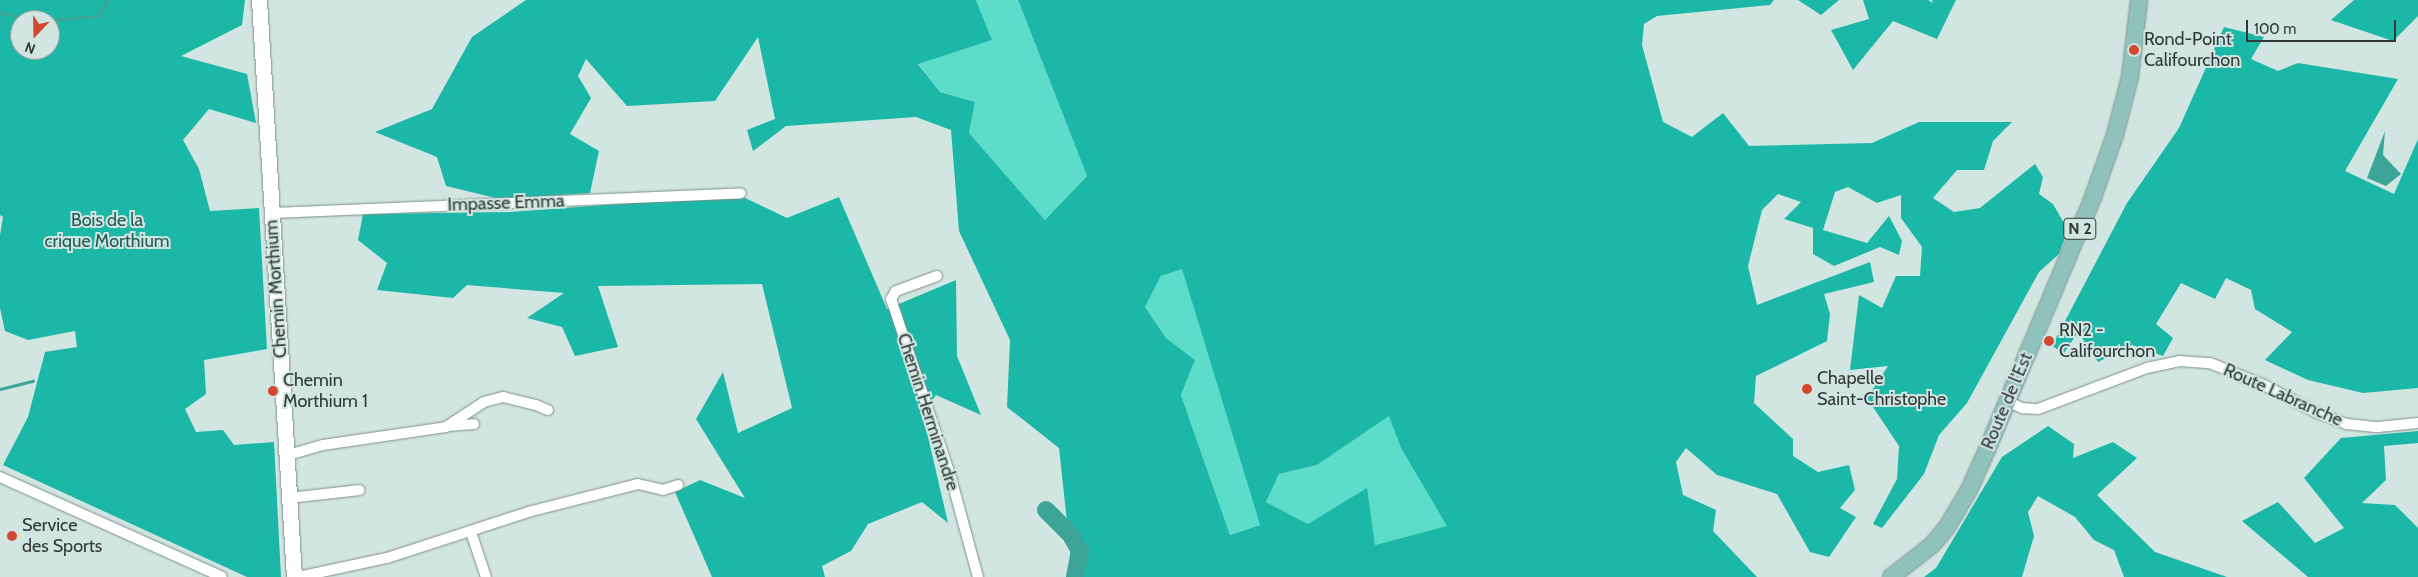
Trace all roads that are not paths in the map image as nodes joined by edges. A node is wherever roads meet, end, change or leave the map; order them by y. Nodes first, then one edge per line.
1 (260, 0) edge
2 (2139, 0) edge
3 (741, 193) dead end
4 (272, 213) junction
5 (937, 276) dead end
6 (2008, 402) junction
7 (548, 410) dead end
8 (2418, 423) edge
9 (474, 424) dead end
10 (446, 426) junction
11 (288, 455) junction
12 (0, 477) edge
13 (678, 485) dead end
14 (360, 490) dead end
15 (290, 498) junction
16 (471, 532) junction
17 (222, 577) edge
18 (294, 577) edge
19 (298, 577) edge
20 (486, 577) edge
21 (978, 577) edge
22 (1891, 577) edge

1 - 4 street, Chemin Morthium
2 - 6 main road, Route de l'Est / N 2
3 - 4 street, Impasse Emma
4 - 11 street, Chemin Morthium
5 - 21 street, Chemin Herminandre
6 - 8 street, Route Labranche
6 - 22 main road, Route de l'Est / N 2
7 - 10 street
9 - 10 street
10 - 11 street
11 - 15 street, Chemin Morthium
12 - 17 street
13 - 16 street
14 - 15 street
15 - 18 street, Chemin Morthium
16 - 19 street
16 - 20 street

